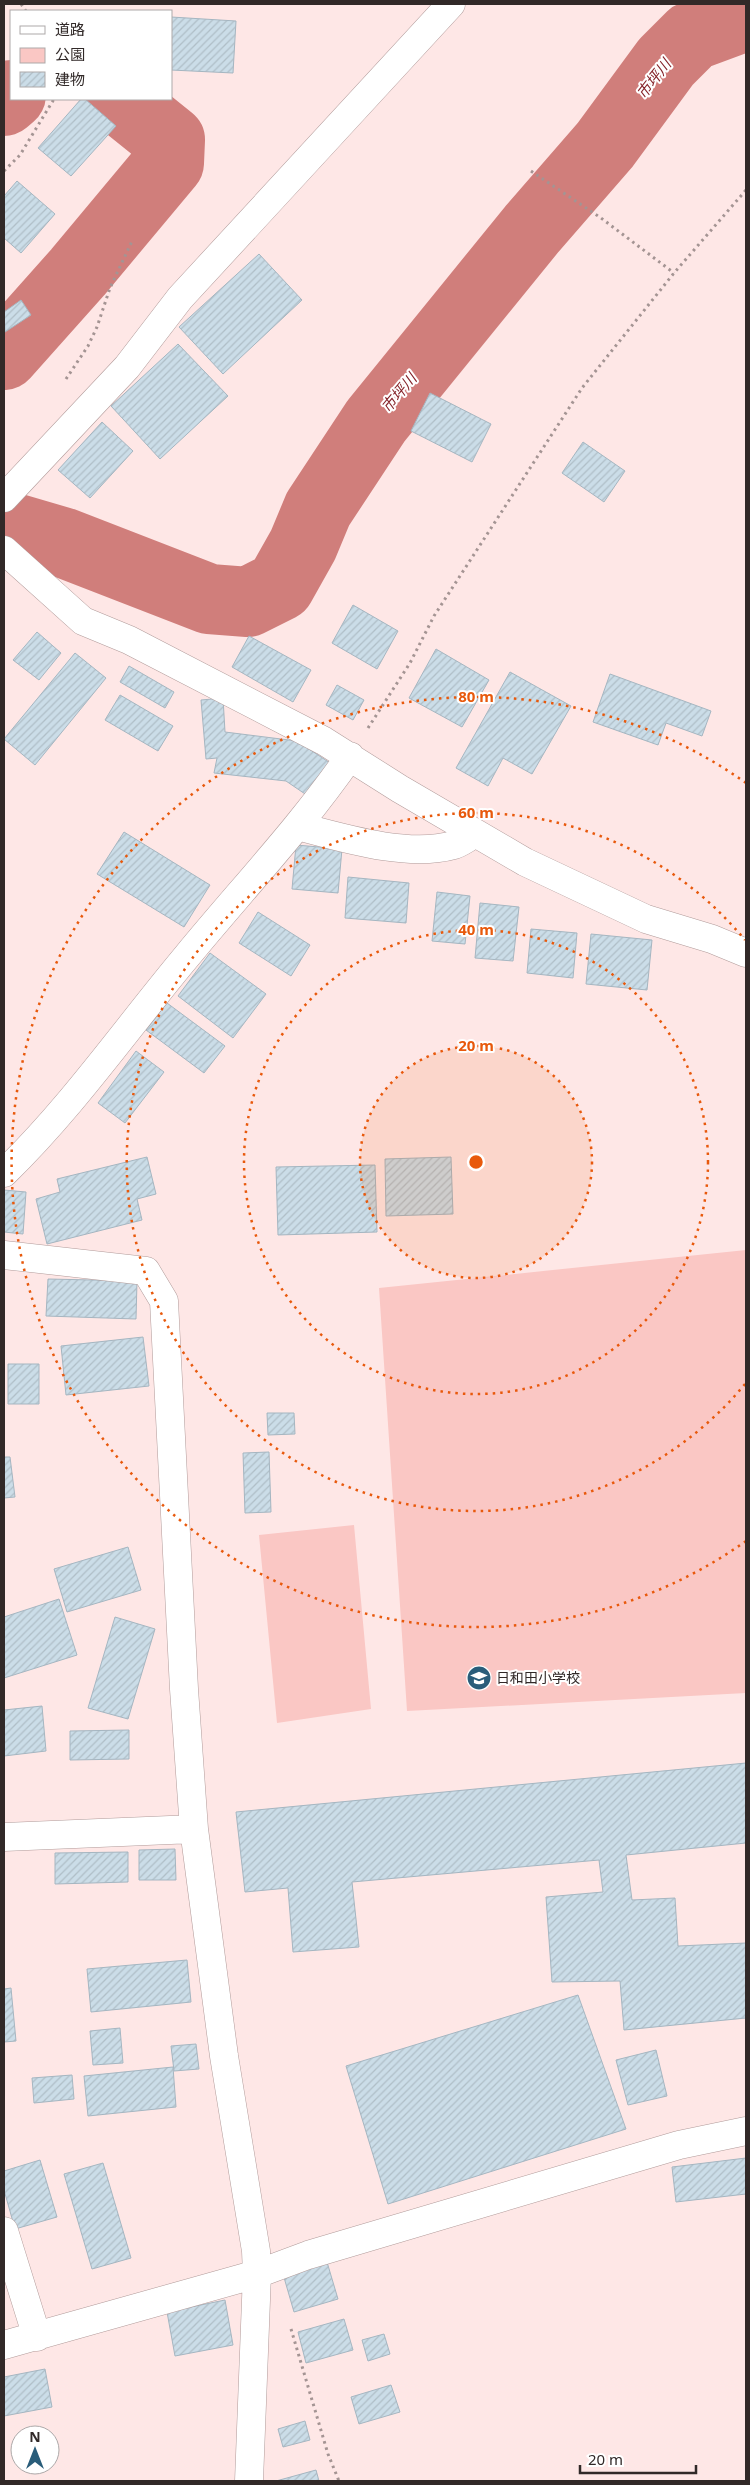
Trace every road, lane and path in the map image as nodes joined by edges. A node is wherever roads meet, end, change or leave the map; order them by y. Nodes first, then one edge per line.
1 (451, 4) edge
2 (53, 100) edge
3 (4, 171) edge
4 (531, 171) dead end
5 (746, 190) edge
6 (133, 239) dead end
7 (674, 273) junction
8 (63, 382) dead end
9 (4, 498) edge
10 (4, 550) edge
11 (350, 756) junction
12 (297, 826) junction
13 (475, 834) junction
14 (746, 953) edge
15 (4, 1173) edge
16 (4, 1255) edge
17 (194, 1830) junction
18 (4, 1837) edge
19 (746, 2132) edge
20 (4, 2231) edge
21 (257, 2274) junction
22 (289, 2323) dead end
23 (37, 2337) junction
24 (4, 2345) edge
25 (249, 2481) edge
26 (339, 2481) edge

1 - 9 street
2 - 3 path
4 - 7 path
5 - 7 path
6 - 8 path
7 - 11 path
10 - 11 street
11 - 12 street
11 - 13 street
12 - 13 street
12 - 15 street
13 - 14 street
16 - 17 street
17 - 18 street
17 - 21 street
19 - 21 street
20 - 23 street
21 - 23 street
21 - 25 street
22 - 26 path
23 - 24 street

